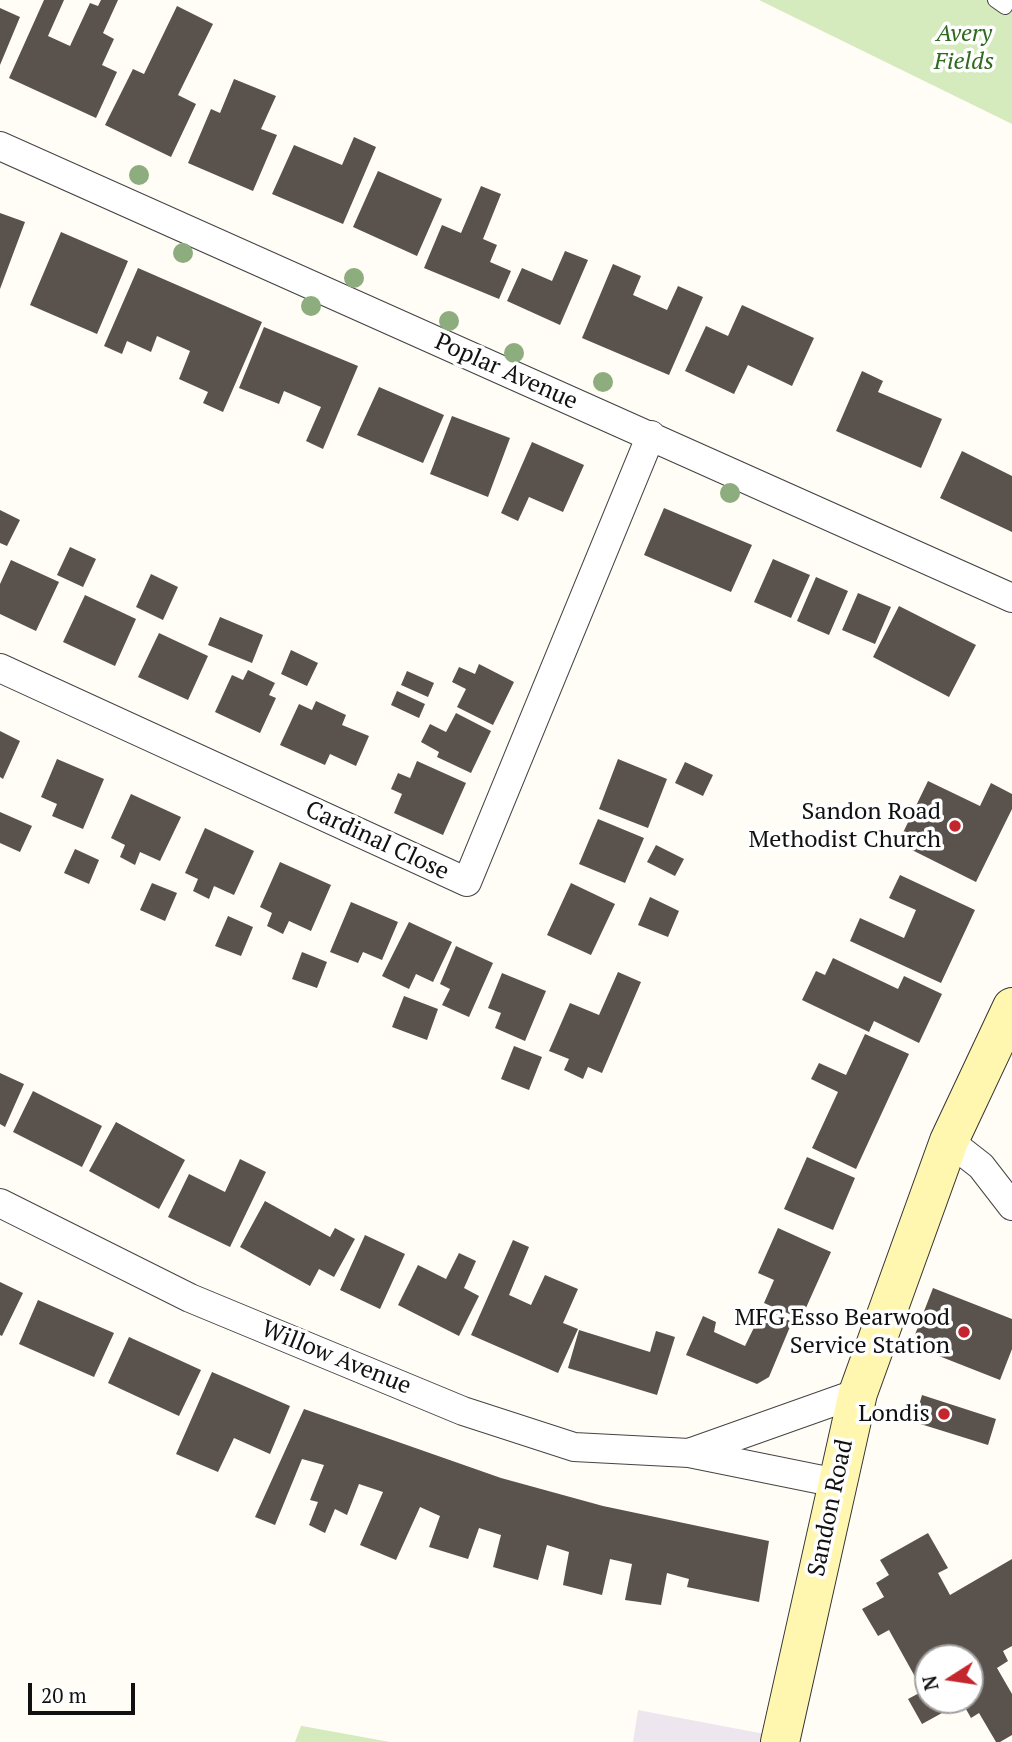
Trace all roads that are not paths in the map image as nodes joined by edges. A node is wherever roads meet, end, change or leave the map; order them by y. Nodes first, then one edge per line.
1 (995, 0) edge
2 (1009, 0) edge
3 (0, 146) edge
4 (651, 435) junction
5 (1012, 598) edge
6 (0, 667) edge
7 (1009, 1019) edge
8 (949, 1141) junction
9 (0, 1203) edge
10 (1012, 1206) edge
11 (858, 1393) junction
12 (689, 1453) junction
13 (837, 1483) junction
14 (780, 1742) edge

1 - 2 lane
3 - 4 street, Poplar Avenue
4 - 5 street, Poplar Avenue
4 - 6 street, Cardinal Close
7 - 8 main road, Sandon Road
8 - 10 street
8 - 11 main road, Sandon Road
9 - 12 street, Willow Avenue
11 - 12 street, Willow Avenue
11 - 13 main road, Sandon Road
12 - 13 street, Willow Avenue
13 - 14 main road, Sandon Road

